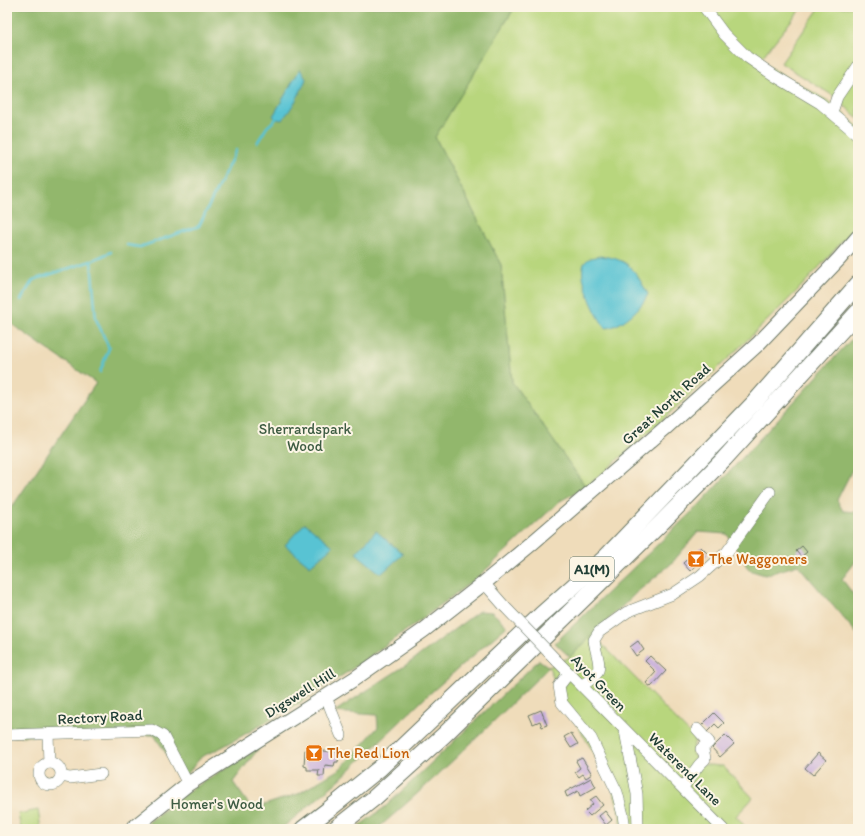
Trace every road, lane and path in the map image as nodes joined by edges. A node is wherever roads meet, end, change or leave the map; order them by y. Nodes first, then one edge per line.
1 (704, 7) edge
2 (858, 66) edge
3 (832, 112) junction
4 (858, 135) edge
5 (858, 237) edge
6 (858, 284) edge
7 (858, 312) edge
8 (770, 492) dead end
9 (484, 583) junction
10 (569, 673) junction
11 (582, 685) junction
12 (326, 697) junction
13 (697, 729) dead end
14 (625, 731) junction
15 (48, 734) junction
16 (7, 735) edge
17 (341, 735) dead end
18 (50, 763) junction
19 (101, 774) dead end
20 (60, 776) junction
21 (193, 780) junction
22 (683, 787) junction
23 (132, 829) edge
24 (303, 829) edge
25 (335, 829) edge
26 (625, 829) edge
27 (638, 829) edge
28 (724, 829) edge

1 - 3 street
2 - 3 street
3 - 4 street
5 - 9 main road, Great North Road
6 - 24 highway, A1(M)
7 - 25 highway, A1(M)
8 - 11 street
9 - 10 street, Ayot Green, bridge
9 - 12 main road, Digswell Hill
10 - 11 street, Ayot Green
10 - 26 street
11 - 14 street, Ayot Green
12 - 17 street
12 - 21 main road, Digswell Hill
13 - 22 street
14 - 22 street, Waterend Lane
14 - 27 street, Ayot Green
15 - 16 street, Rectory Road
15 - 18 street
15 - 21 street, Rectory Road
18 - 20 street
18 - 20 street
19 - 20 street
21 - 23 main road, Digswell Hill
22 - 28 street, Waterend Lane

